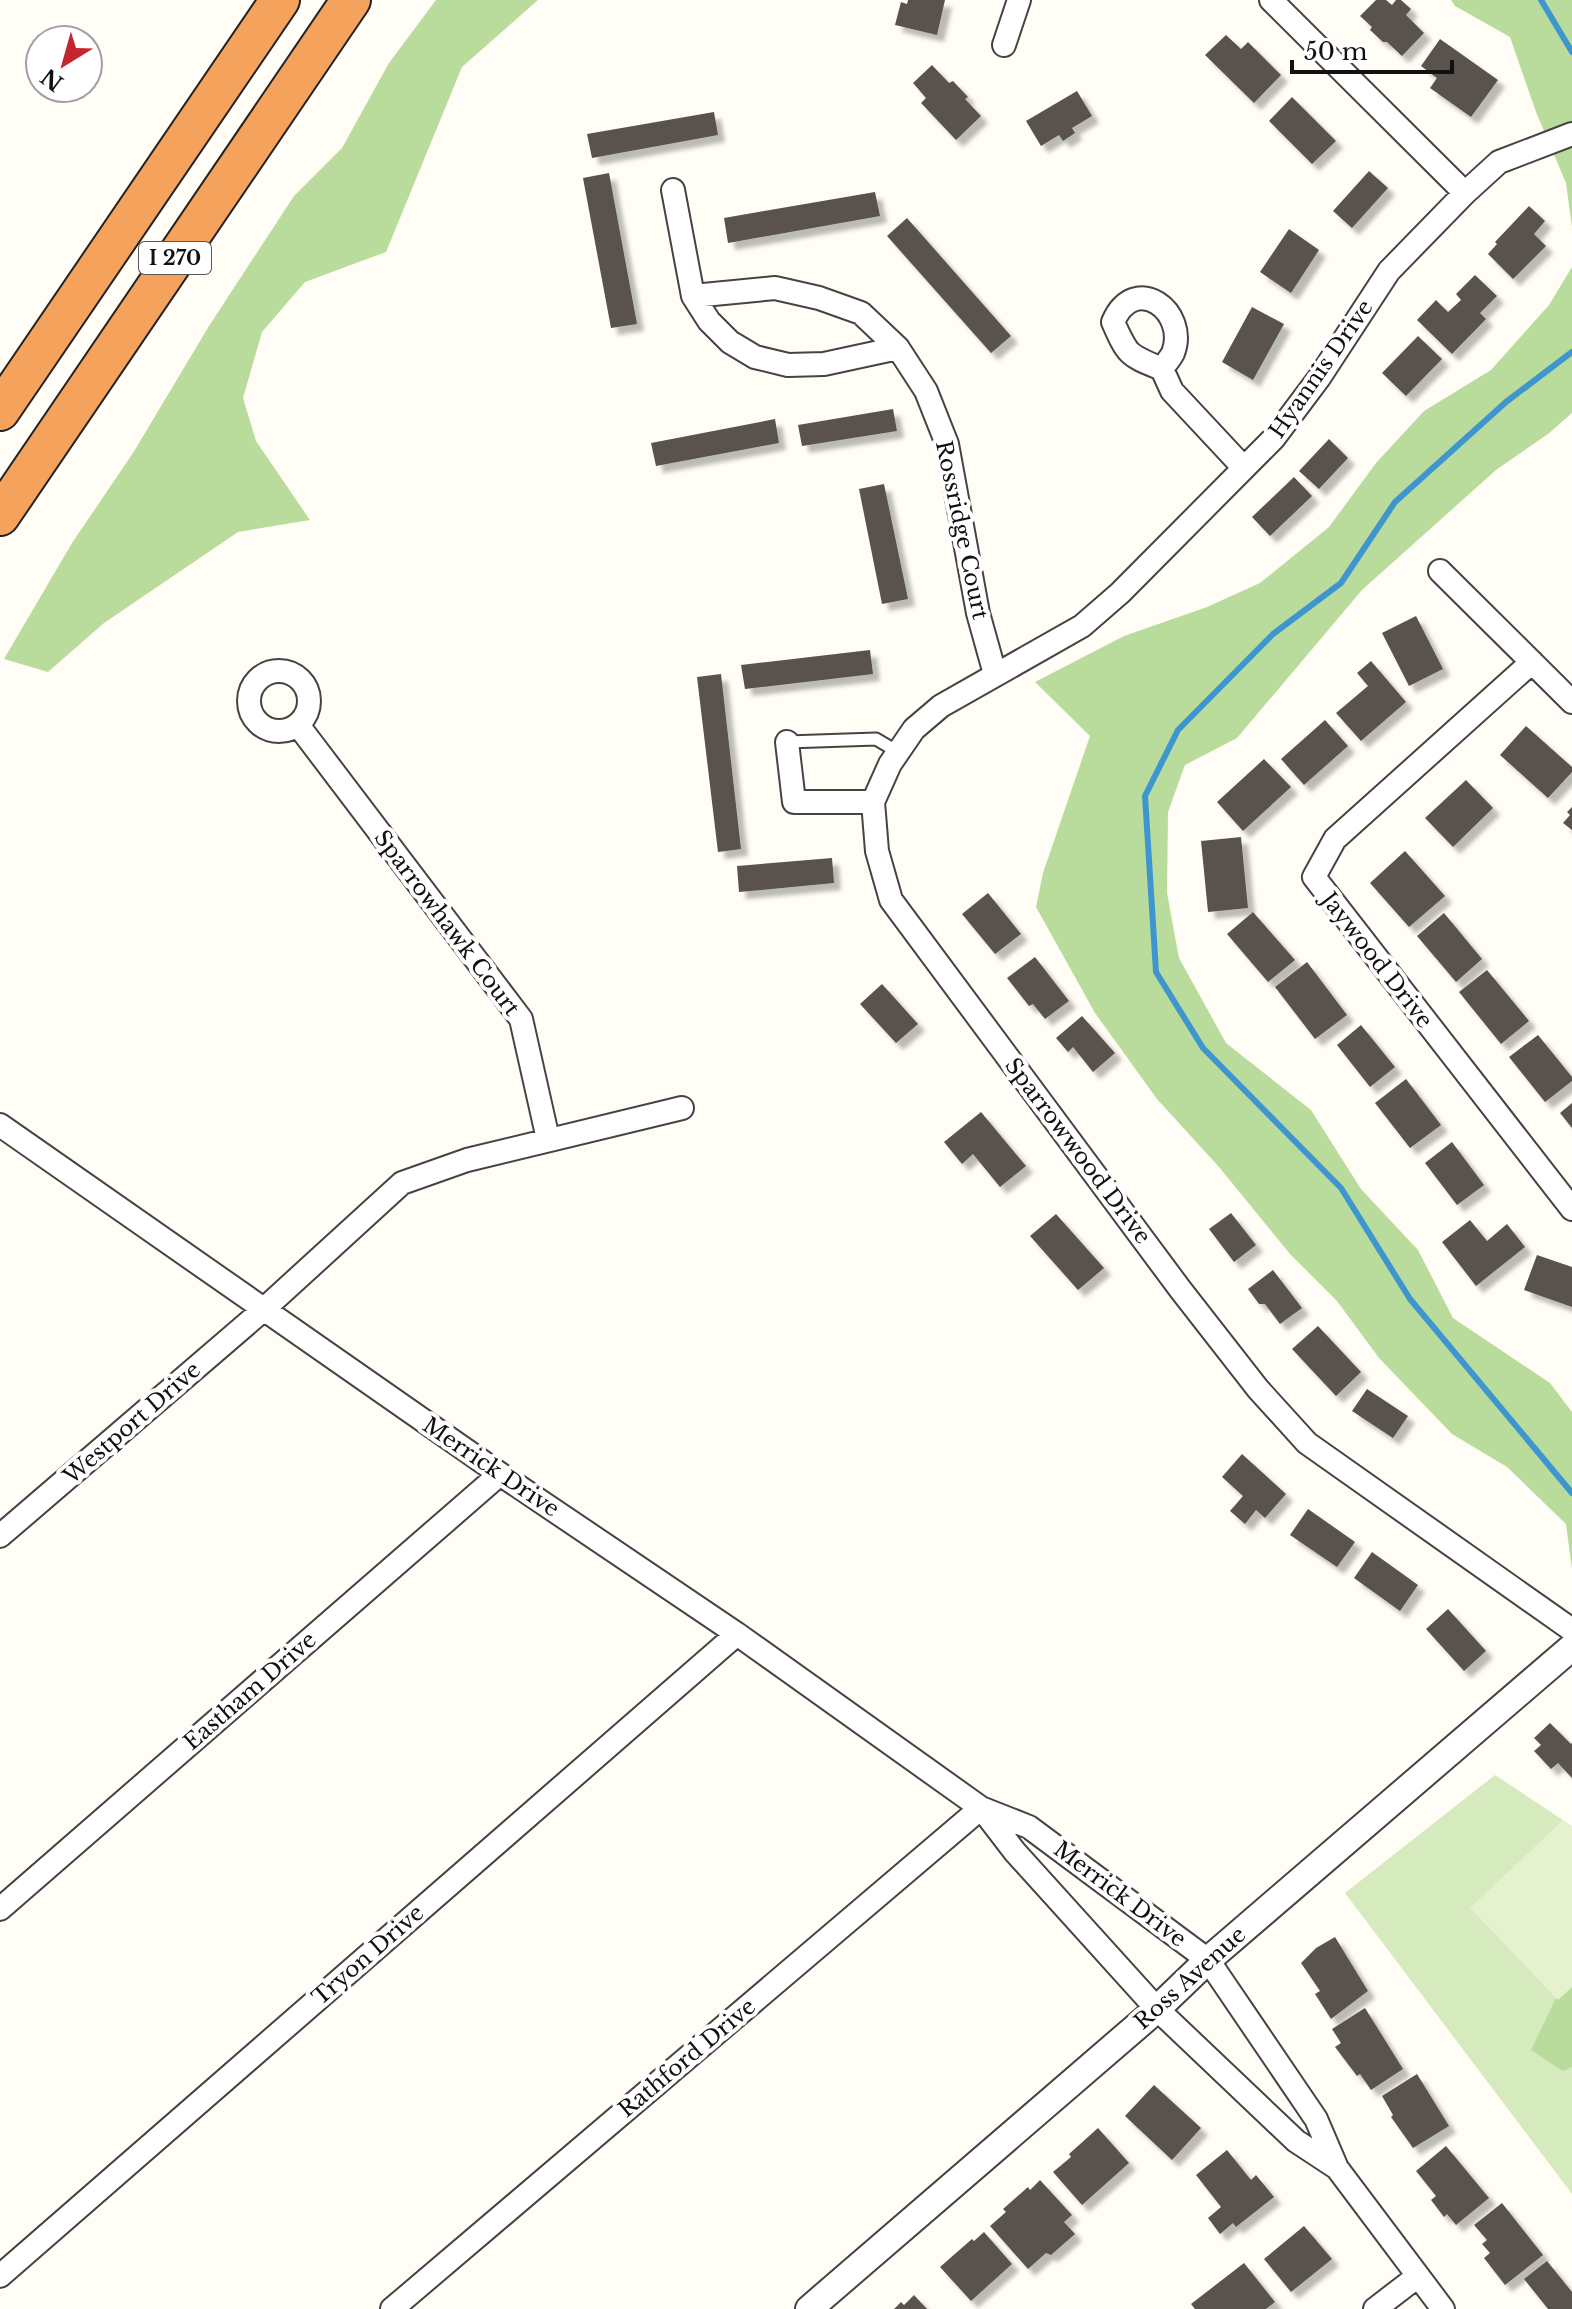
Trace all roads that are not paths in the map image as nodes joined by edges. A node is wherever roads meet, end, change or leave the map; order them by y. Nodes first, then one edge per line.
1 (280, 0) edge
2 (351, 0) edge
3 (1019, 0) edge
4 (1271, 0) edge
5 (1004, 45) dead end
6 (1572, 134) edge
7 (673, 190) dead end
8 (1465, 193) junction
9 (693, 296) junction
10 (898, 348) junction
11 (1162, 369) dead end
12 (0, 411) edge
13 (1243, 467) junction
14 (0, 516) edge
15 (1440, 571) dead end
16 (1082, 626) joint
17 (1532, 662) junction
18 (995, 674) junction
19 (1572, 702) edge
20 (298, 725) dead end
21 (787, 742) joint
22 (898, 752) junction
23 (873, 802) junction
24 (682, 1108) dead end
25 (0, 1125) edge
26 (548, 1139) junction
27 (1572, 1209) edge
28 (263, 1310) junction
29 (500, 1474) junction
30 (0, 1536) edge
31 (1572, 1630) edge
32 (737, 1634) junction
33 (1572, 1647) edge
34 (981, 1808) junction
35 (0, 1909) edge
36 (1208, 1960) junction
37 (1157, 2009) junction
38 (1337, 2168) junction
39 (0, 2276) edge
40 (1418, 2276) junction
41 (392, 2309) edge
42 (809, 2309) edge
43 (1375, 2309) edge
44 (1443, 2309) edge

1 - 12 highway, I 270
2 - 14 highway, I 270
3 - 5 street
4 - 8 street
6 - 8 street, Hyannis Drive
7 - 9 street
8 - 13 street, Hyannis Drive
9 - 10 street, Rossridge Court
9 - 10 street
10 - 18 street, Rossridge Court
11 - 13 street
13 - 16 street, Hyannis Drive
15 - 17 street
16 - 18 street, Sparrowwood Drive
17 - 19 street
17 - 27 street, Jaywood Drive
18 - 22 street, Sparrowwood Drive
20 - 26 street, Sparrowhawk Court
21 - 22 lane
21 - 23 street
22 - 23 street, Sparrowwood Drive
23 - 31 street, Sparrowwood Drive
24 - 26 street
25 - 28 street, Merrick Drive
26 - 28 street
28 - 29 street, Merrick Drive
28 - 30 street, Westport Drive
29 - 32 street, Merrick Drive
29 - 35 street, Eastham Drive
32 - 34 street, Merrick Drive
32 - 39 street, Tryon Drive
33 - 36 street, Ross Avenue
34 - 36 street, Merrick Drive
34 - 37 street, Merrick Drive
34 - 41 street, Rathford Drive
36 - 37 street, Ross Avenue
36 - 38 street, Merrick Drive
37 - 38 street, Merrick Drive
37 - 42 street, Ross Avenue
38 - 40 street, Merrick Drive
40 - 43 street
40 - 44 street, Merrick Drive

